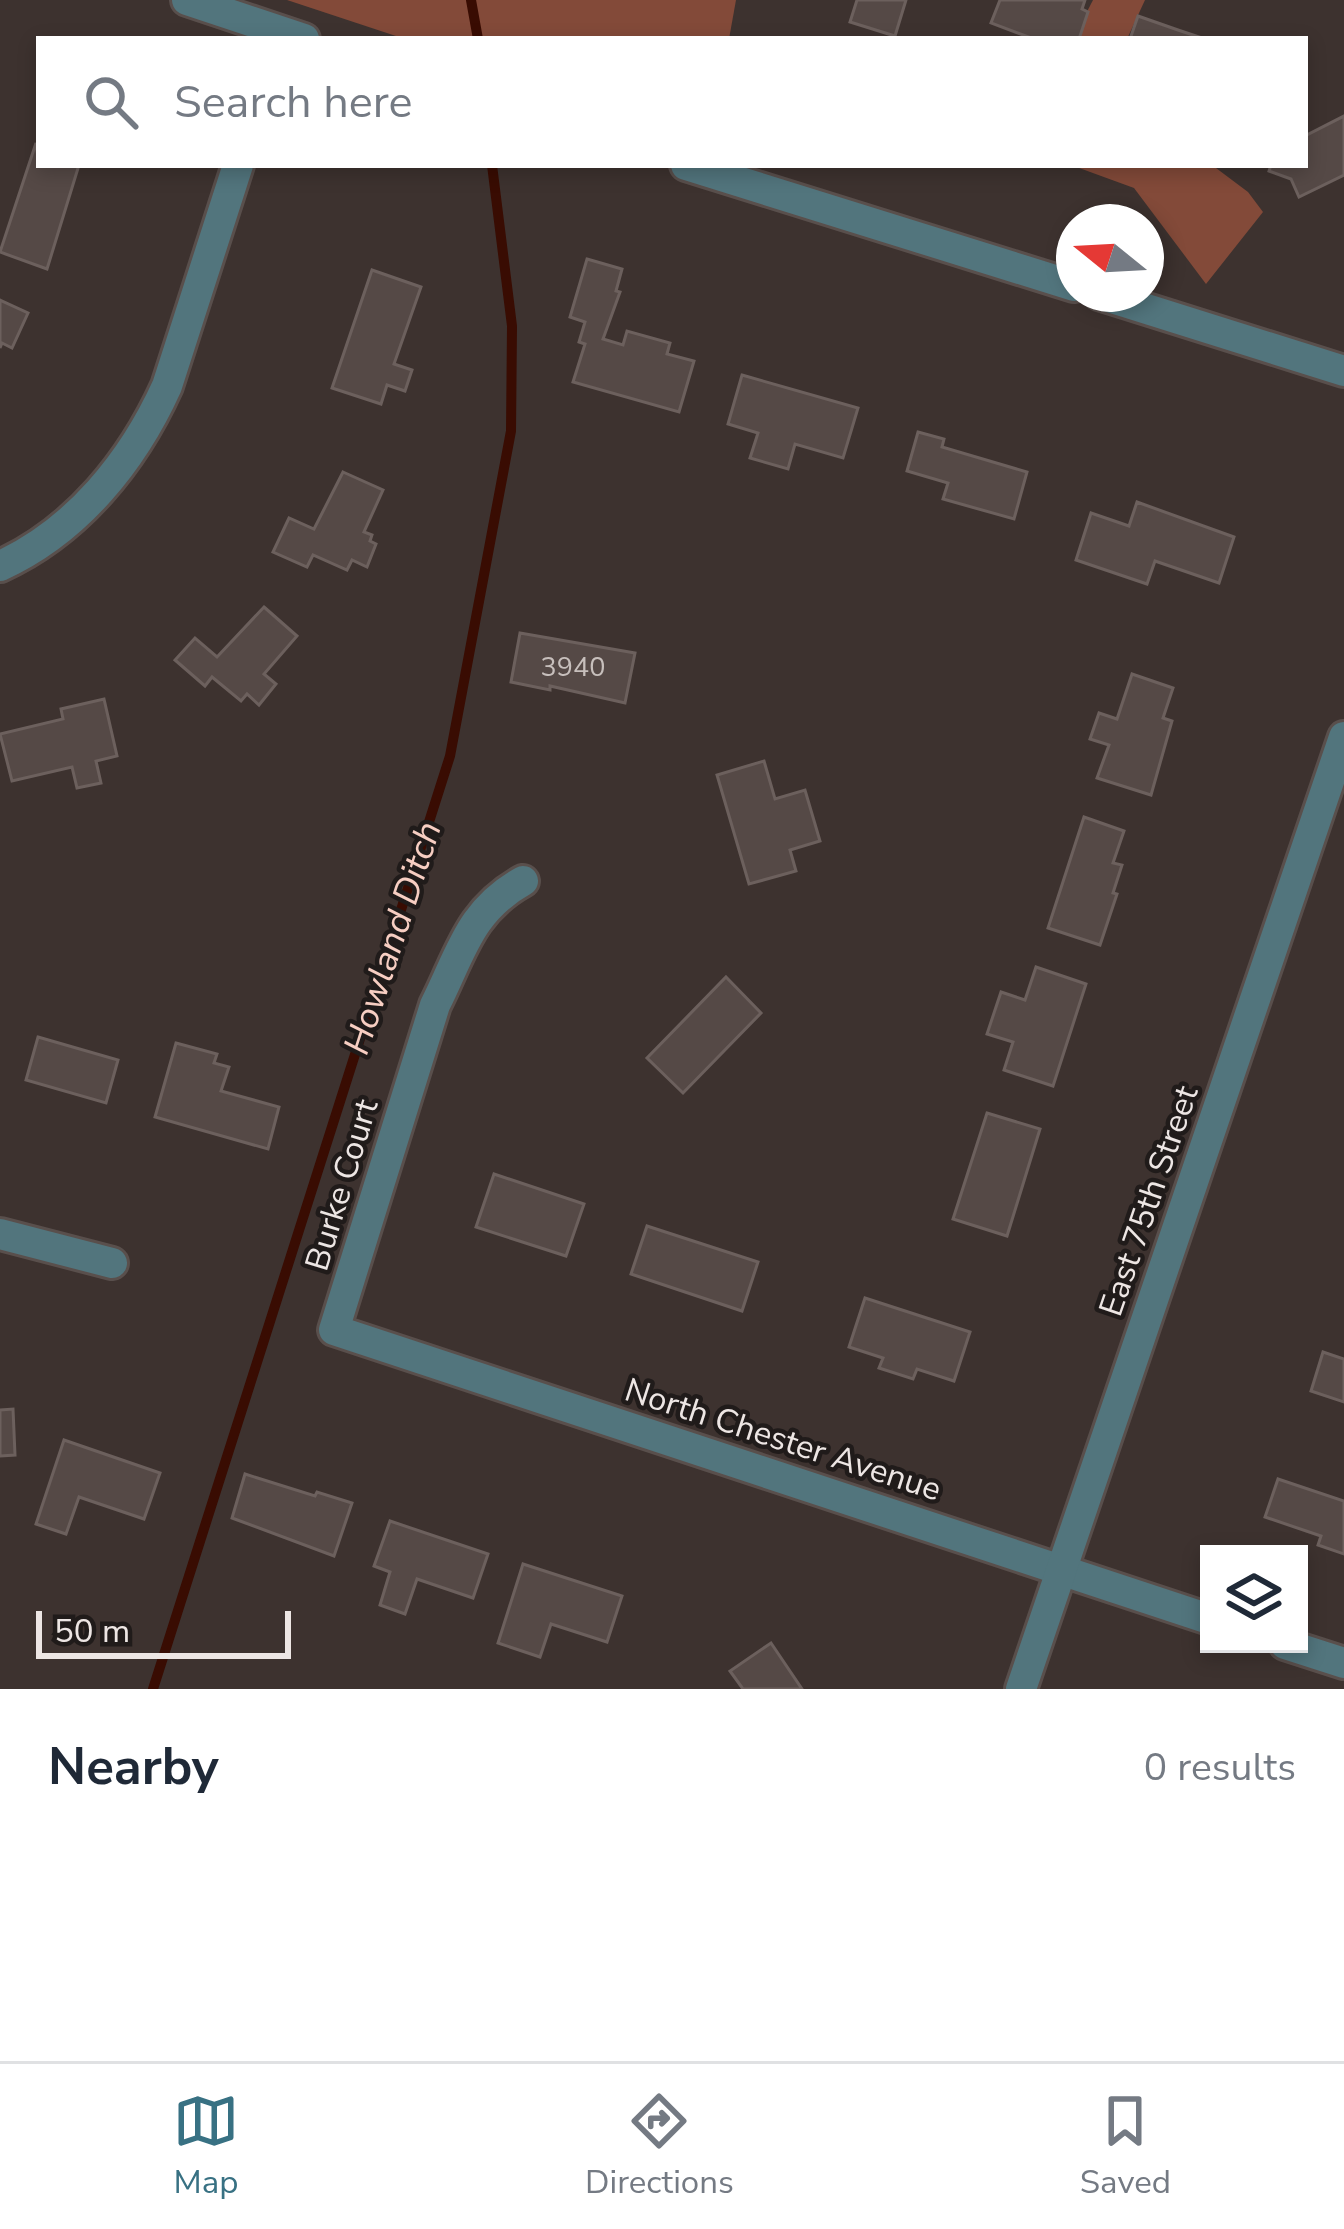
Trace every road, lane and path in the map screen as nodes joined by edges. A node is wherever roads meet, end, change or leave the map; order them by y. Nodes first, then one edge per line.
1 (187, 0) edge
2 (288, 36) edge
3 (237, 168) edge
4 (696, 168) edge
5 (1056, 280) edge
6 (1157, 312) edge
7 (1344, 370) edge
8 (0, 566) edge
9 (1344, 736) edge
10 (523, 881) dead end
11 (0, 1234) edge
12 (112, 1263) dead end
13 (334, 1330) joint
14 (1062, 1570) junction
15 (1200, 1616) edge
16 (1308, 1652) edge
17 (1344, 1664) edge
18 (1021, 1689) edge

1 - 2 street
3 - 8 street
4 - 5 street
6 - 7 street
9 - 14 street, East 75th Street
10 - 13 street, Burke Court
11 - 12 street
13 - 14 street, North Chester Avenue
14 - 15 street, North Chester Avenue
14 - 18 street, East 75th Street
16 - 17 street

